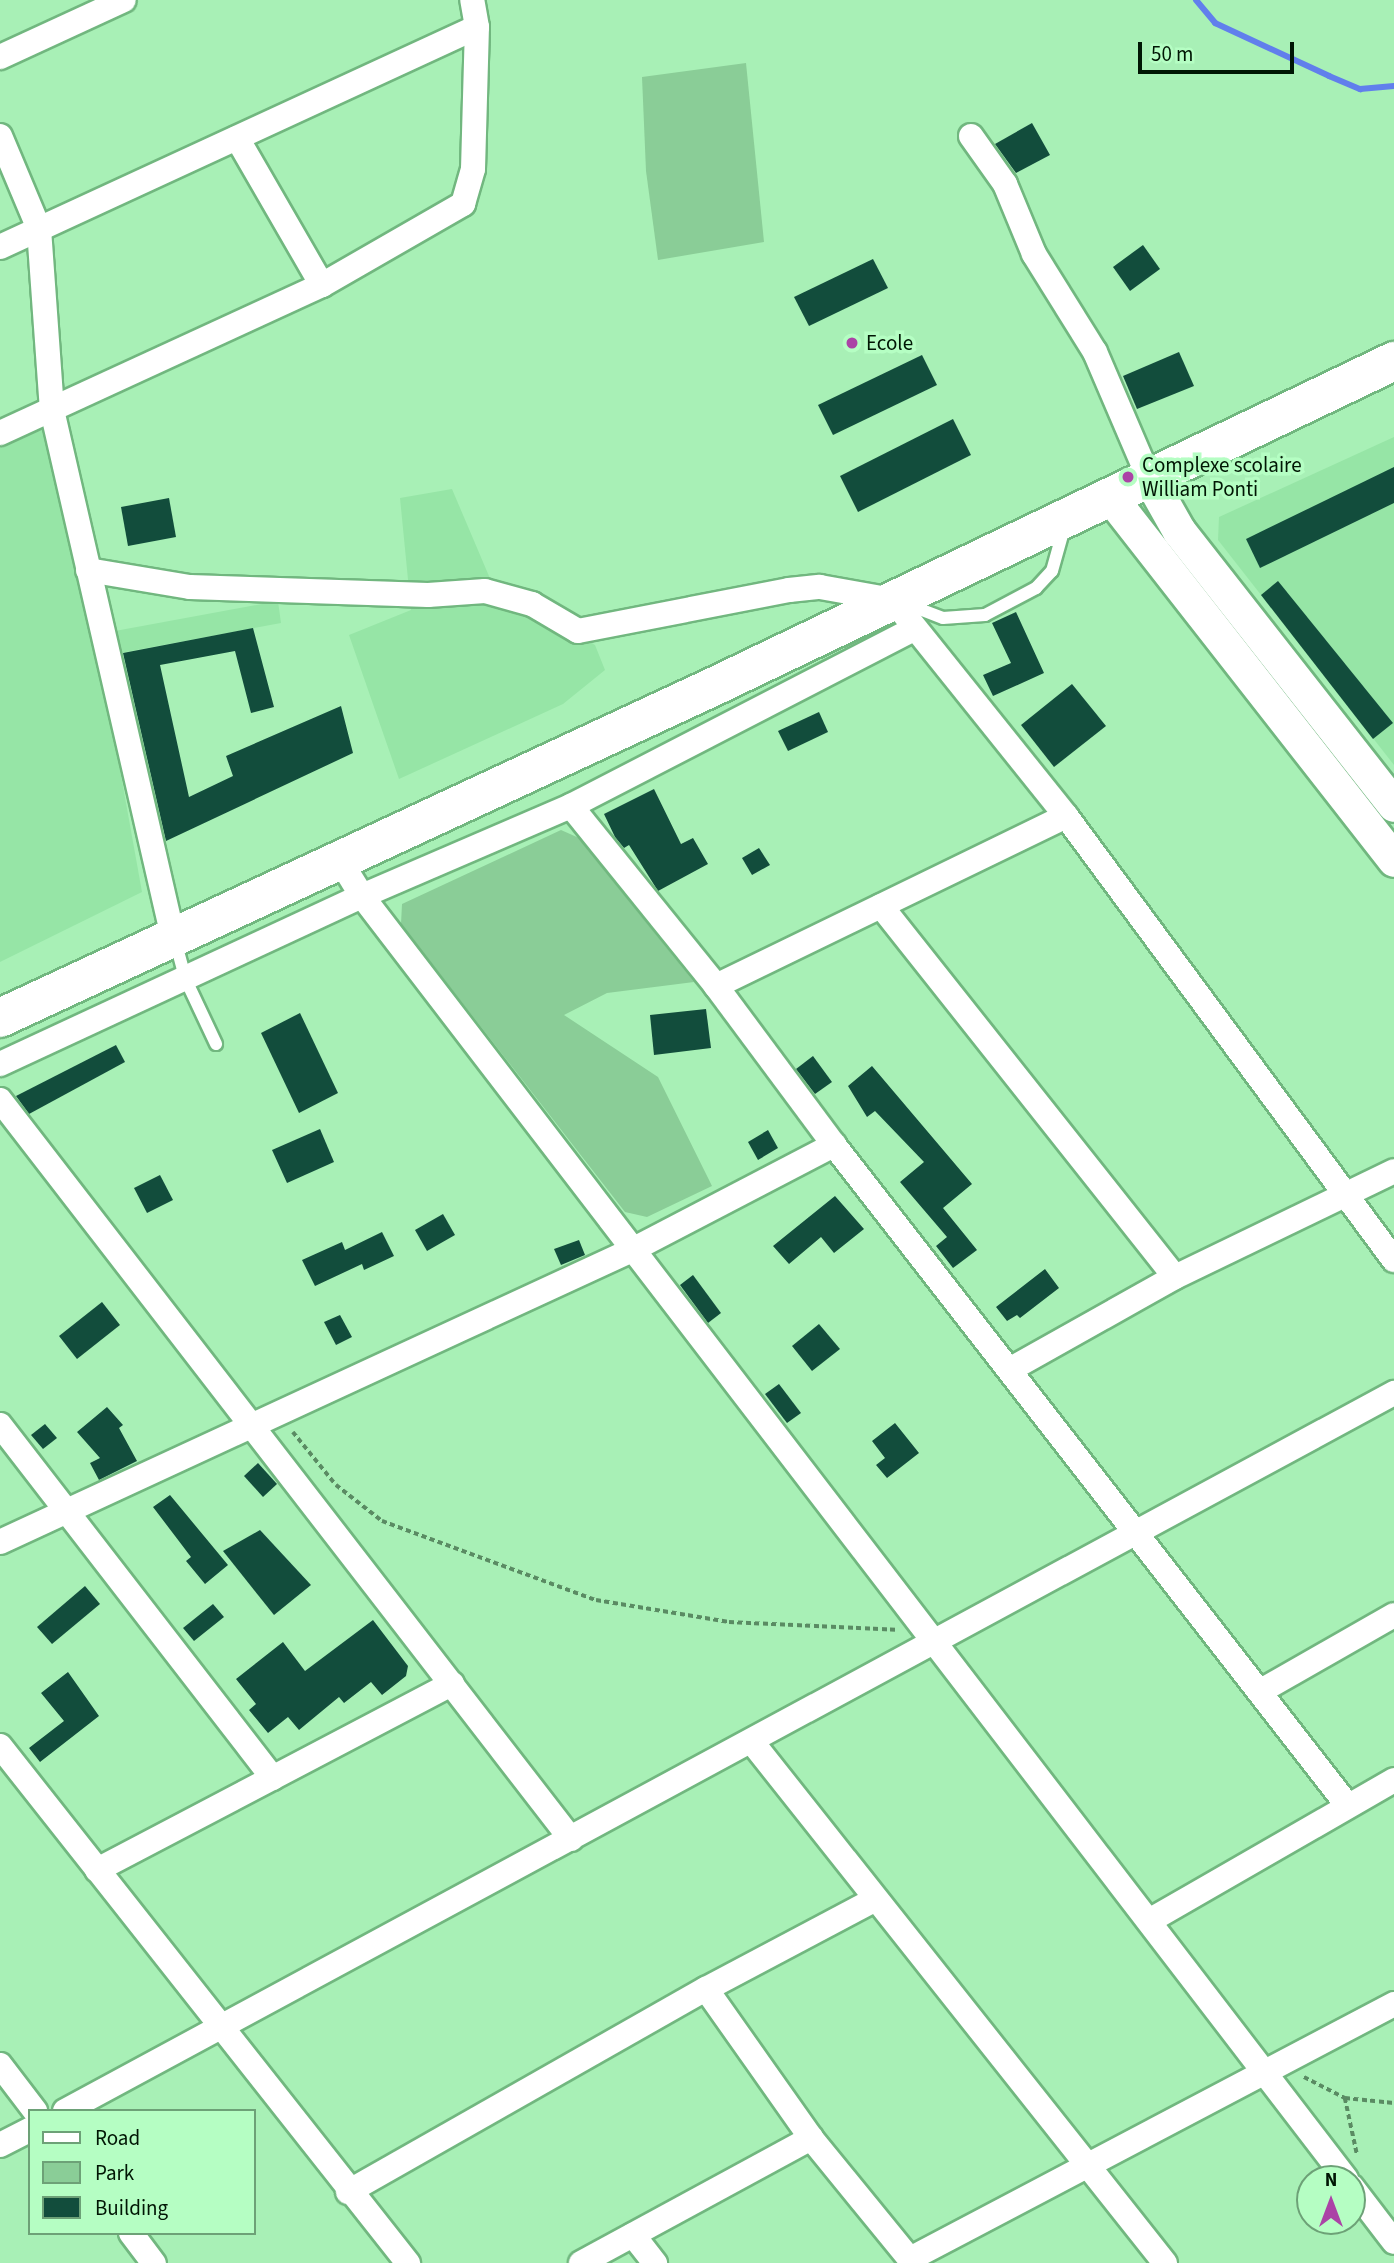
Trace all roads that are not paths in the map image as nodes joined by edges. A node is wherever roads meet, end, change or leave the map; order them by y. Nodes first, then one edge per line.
1 (124, 0) edge
2 (472, 0) edge
3 (477, 27) junction
4 (0, 57) edge
5 (0, 136) edge
6 (971, 136) dead end
7 (237, 138) junction
8 (39, 229) junction
9 (0, 247) edge
10 (322, 285) junction
11 (1394, 361) edge
12 (52, 410) junction
13 (0, 433) edge
14 (1149, 478) junction
15 (1109, 495) junction
16 (1067, 515) junction
17 (88, 570) junction
18 (905, 607) junction
19 (1394, 805) edge
20 (571, 806) junction
21 (1066, 816) junction
22 (339, 859) junction
23 (1394, 860) edge
24 (362, 896) junction
25 (881, 906) junction
26 (173, 937) junction
27 (185, 978) junction
28 (716, 986) junction
29 (0, 1018) edge
30 (216, 1044) dead end
31 (0, 1064) edge
32 (0, 1100) edge
33 (834, 1145) junction
34 (1394, 1171) edge
35 (1346, 1198) junction
36 (632, 1250) junction
37 (1394, 1260) edge
38 (1175, 1278) junction
39 (1011, 1369) junction
40 (1394, 1393) edge
41 (250, 1424) junction
42 (0, 1425) edge
43 (66, 1511) junction
44 (1136, 1533) junction
45 (0, 1542) edge
46 (1394, 1615) edge
47 (935, 1644) junction
48 (452, 1684) junction
49 (1261, 1691) junction
50 (752, 1742) junction
51 (0, 1746) edge
52 (273, 1777) junction
53 (1394, 1780) edge
54 (1348, 1806) junction
55 (571, 1839) junction
56 (97, 1870) junction
57 (874, 1900) junction
58 (1149, 1921) junction
59 (706, 1989) junction
60 (1394, 2004) edge
61 (219, 2028) junction
62 (0, 2065) edge
63 (1276, 2067) junction
64 (33, 2109) edge
65 (69, 2109) edge
66 (28, 2131) edge
67 (811, 2138) junction
68 (0, 2145) edge
69 (1092, 2165) junction
70 (1338, 2165) edge
71 (348, 2192) junction
72 (1366, 2205) edge
73 (133, 2235) edge
74 (633, 2235) junction
75 (1394, 2242) edge
76 (911, 2261) edge
77 (154, 2263) edge
78 (408, 2263) edge
79 (581, 2263) edge
80 (655, 2263) edge
81 (1165, 2263) edge

1 - 4 street
2 - 3 street
3 - 7 street
3 - 10 street
5 - 8 street
6 - 14 street
7 - 8 street
7 - 10 street
8 - 9 street
8 - 12 street
10 - 12 street
11 - 14 highway
12 - 13 street
12 - 17 street
14 - 15 highway
14 - 19 street
15 - 16 highway
15 - 23 street
16 - 18 highway
16 - 18 lane
17 - 18 street
17 - 26 street
18 - 20 street
18 - 21 street
18 - 22 highway
20 - 24 street
20 - 28 street
21 - 25 street
21 - 35 street
22 - 24 street
22 - 26 highway
24 - 27 street
24 - 36 street
25 - 28 street
25 - 38 street
26 - 27 lane
26 - 29 highway
27 - 30 lane
27 - 31 street
28 - 33 street
32 - 41 street
33 - 36 street
33 - 39 street
34 - 35 street
35 - 37 street
35 - 38 street
36 - 41 street
36 - 47 street
38 - 39 street
39 - 44 street
40 - 44 street
41 - 43 street
41 - 48 street
42 - 43 street
43 - 45 street
43 - 52 street
44 - 47 street
44 - 49 street
46 - 49 street
47 - 50 street
47 - 58 street
48 - 52 street
48 - 55 street
49 - 54 street
50 - 55 street
50 - 57 street
51 - 56 street
52 - 56 street
53 - 54 street
54 - 58 street
55 - 61 street
56 - 61 street
57 - 59 street
57 - 69 street
58 - 63 street
59 - 67 street
59 - 71 street
60 - 63 street
61 - 65 street
61 - 71 street
62 - 64 street
63 - 69 street
63 - 70 street
66 - 68 street
67 - 74 street
67 - 76 street
69 - 76 street
69 - 81 street
71 - 78 street
72 - 75 street
73 - 77 street
74 - 79 street
74 - 80 street

